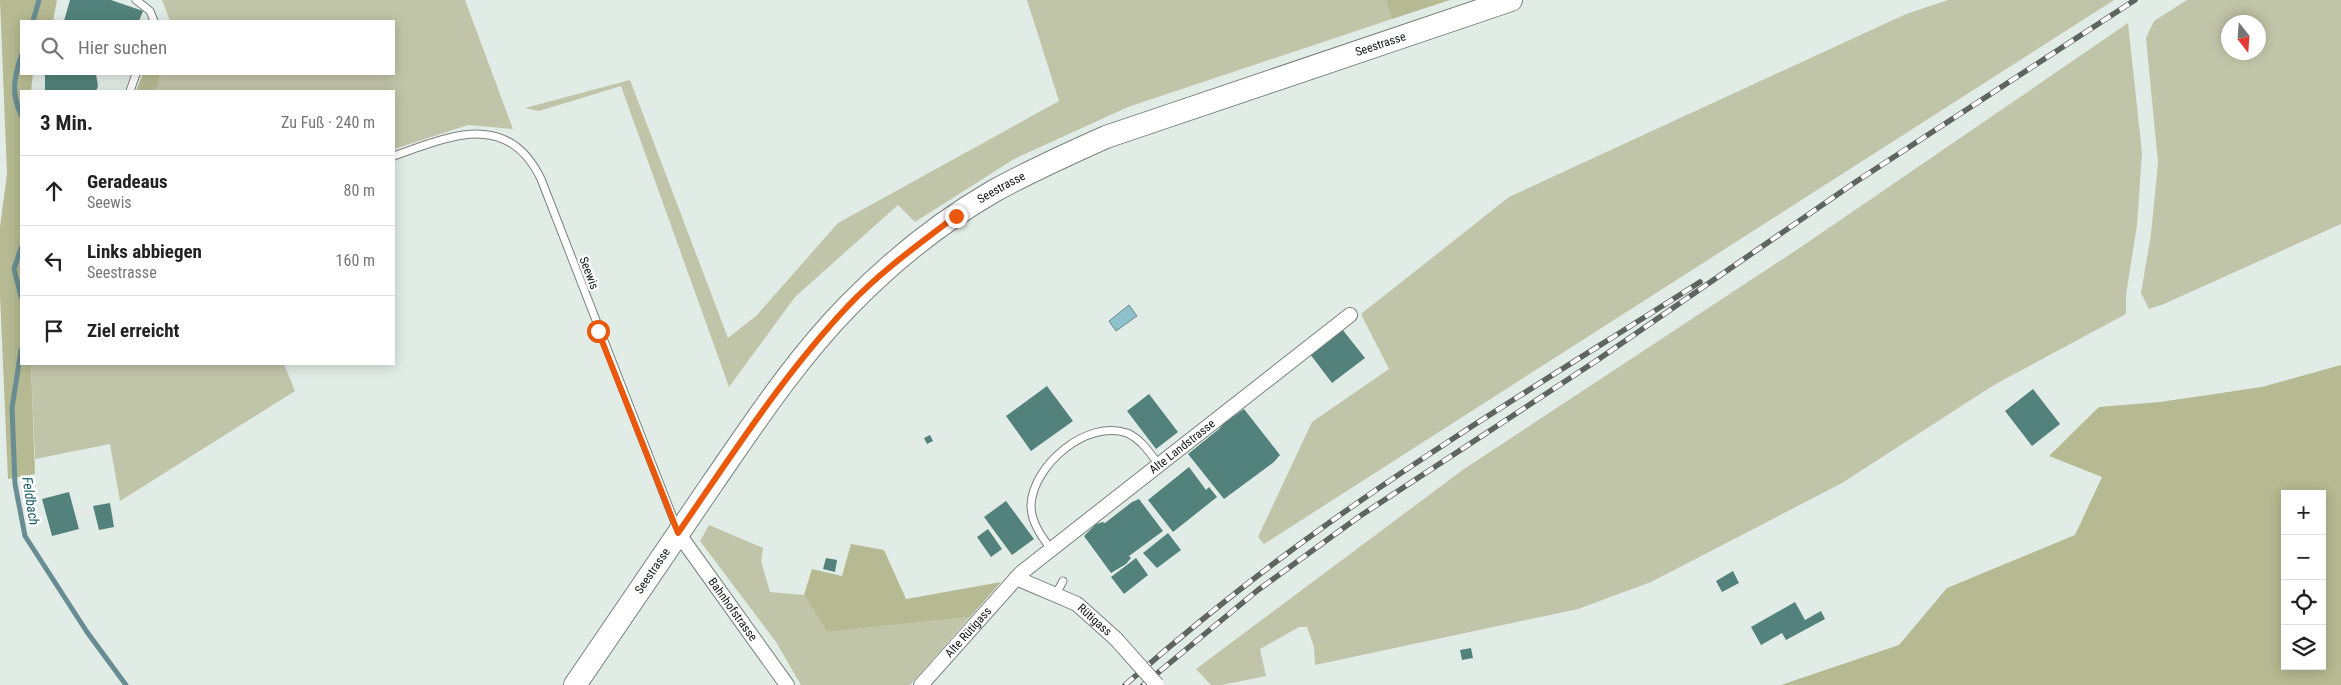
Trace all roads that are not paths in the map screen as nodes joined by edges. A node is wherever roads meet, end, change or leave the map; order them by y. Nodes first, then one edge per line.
1 (136, 0) edge
2 (1510, 0) edge
3 (154, 20) edge
4 (136, 75) edge
5 (130, 90) edge
6 (395, 156) edge
7 (1350, 315) dead end
8 (1159, 465) junction
9 (678, 533) junction
10 (1051, 549) junction
11 (1016, 578) junction
12 (1063, 581) dead end
13 (1056, 594) junction
14 (575, 685) edge
15 (787, 685) edge
16 (922, 685) edge
17 (1158, 685) edge

1 - 3 lane
2 - 9 main road, Seestrasse
4 - 5 lane
6 - 9 lane, Seewis
7 - 8 street, Alte Landstrasse
8 - 10 street, Alte Landstrasse
8 - 10 lane
9 - 14 main road, Seestrasse
9 - 15 street, Bahnhofstrasse
10 - 11 street, Alte Landstrasse
11 - 13 street, Rütigass
11 - 16 street, Alte Rütigass
12 - 13 lane
13 - 17 street, Rütigass, bridge

